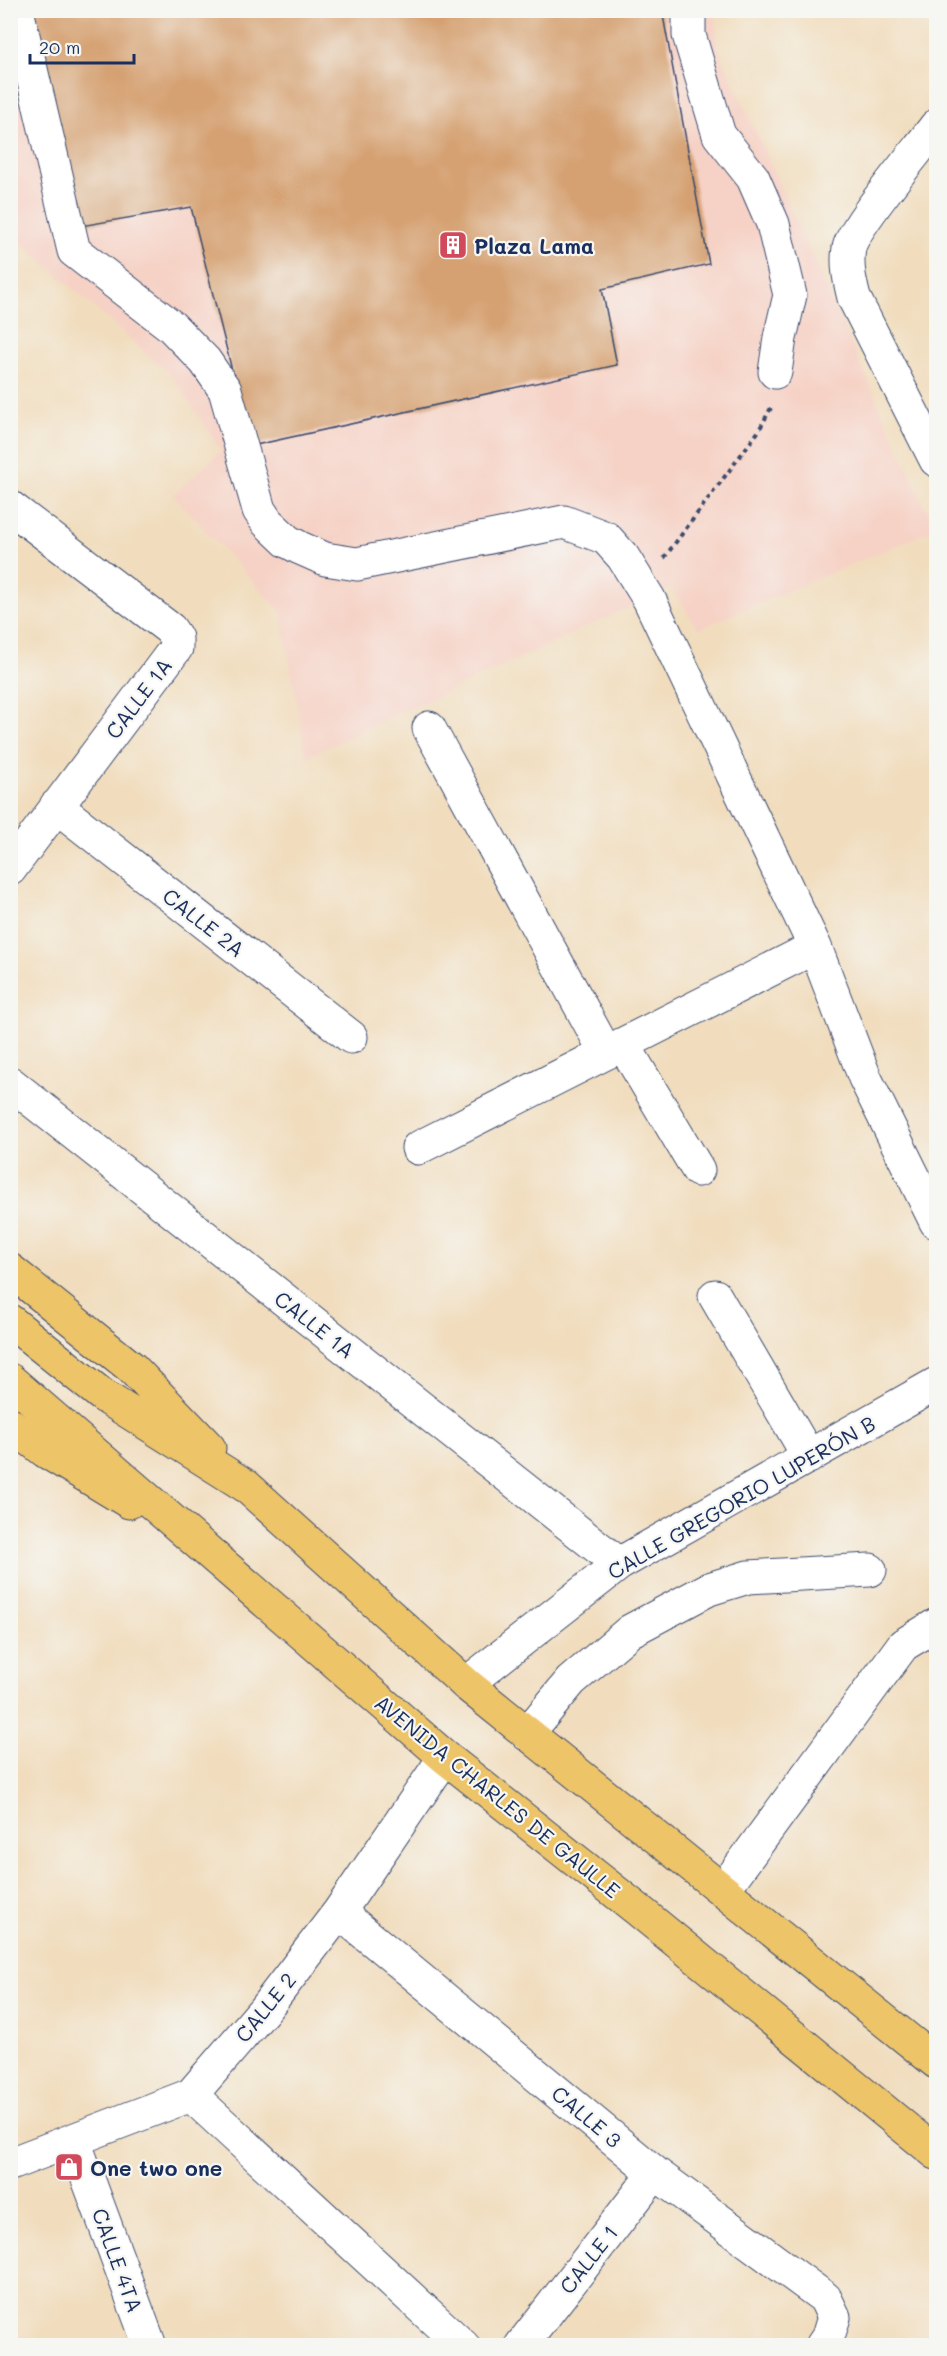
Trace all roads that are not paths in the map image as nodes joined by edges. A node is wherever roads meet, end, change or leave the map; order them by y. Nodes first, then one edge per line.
1 (17, 10) edge
2 (689, 10) edge
3 (936, 126) edge
4 (775, 372) road end
5 (936, 460) edge
6 (10, 507) edge
7 (429, 728) dead end
8 (56, 806) junction
9 (10, 869) edge
10 (815, 947) junction
11 (351, 1037) dead end
12 (614, 1048) junction
13 (10, 1083) edge
14 (418, 1148) dead end
15 (698, 1170) dead end
16 (936, 1222) edge
17 (10, 1270) edge
18 (715, 1296) dead end
19 (10, 1321) edge
20 (10, 1380) edge
21 (936, 1384) edge
22 (10, 1424) edge
23 (809, 1457) junction
24 (246, 1486) junction
25 (192, 1540) junction
26 (619, 1564) junction
27 (870, 1570) dead end
28 (936, 1624) edge
29 (466, 1684) junction
30 (527, 1734) junction
31 (445, 1757) junction
32 (723, 1890) junction
33 (339, 1912) junction
34 (936, 2062) edge
35 (191, 2096) junction
36 (74, 2142) junction
37 (936, 2153) edge
38 (10, 2164) edge
39 (655, 2173) junction
40 (828, 2331) edge
41 (150, 2346) edge
42 (463, 2346) edge
43 (520, 2346) edge

1 - 10 street
2 - 4 street
3 - 5 street
6 - 8 street, CALLE 1A
7 - 12 street
8 - 9 street, CALLE 1A
8 - 11 street, CALLE 2A
10 - 12 street
10 - 16 street
12 - 14 street
12 - 15 street
13 - 26 street, CALLE 1A
17 - 24 main road
18 - 23 street
19 - 24 main road
20 - 25 main road, AVENIDA CHARLES DE GAULLE
21 - 23 street, CALLE GREGORIO LUPERÓN B
22 - 25 main road
23 - 26 street, CALLE GREGORIO LUPERÓN B
24 - 29 main road
25 - 31 main road, AVENIDA CHARLES DE GAULLE
26 - 29 street, CALLE GREGORIO LUPERÓN B
27 - 30 street
28 - 32 street
29 - 30 main road
30 - 32 main road
31 - 33 street, CALLE 2
31 - 37 main road, AVENIDA CHARLES DE GAULLE
32 - 34 main road
33 - 35 street, CALLE 2
33 - 39 street, CALLE 3
35 - 36 street, CALLE 2
35 - 42 street
36 - 38 street, CALLE 2
36 - 41 street, CALLE 4TA
39 - 40 street, CALLE 3
39 - 43 street, CALLE 1

